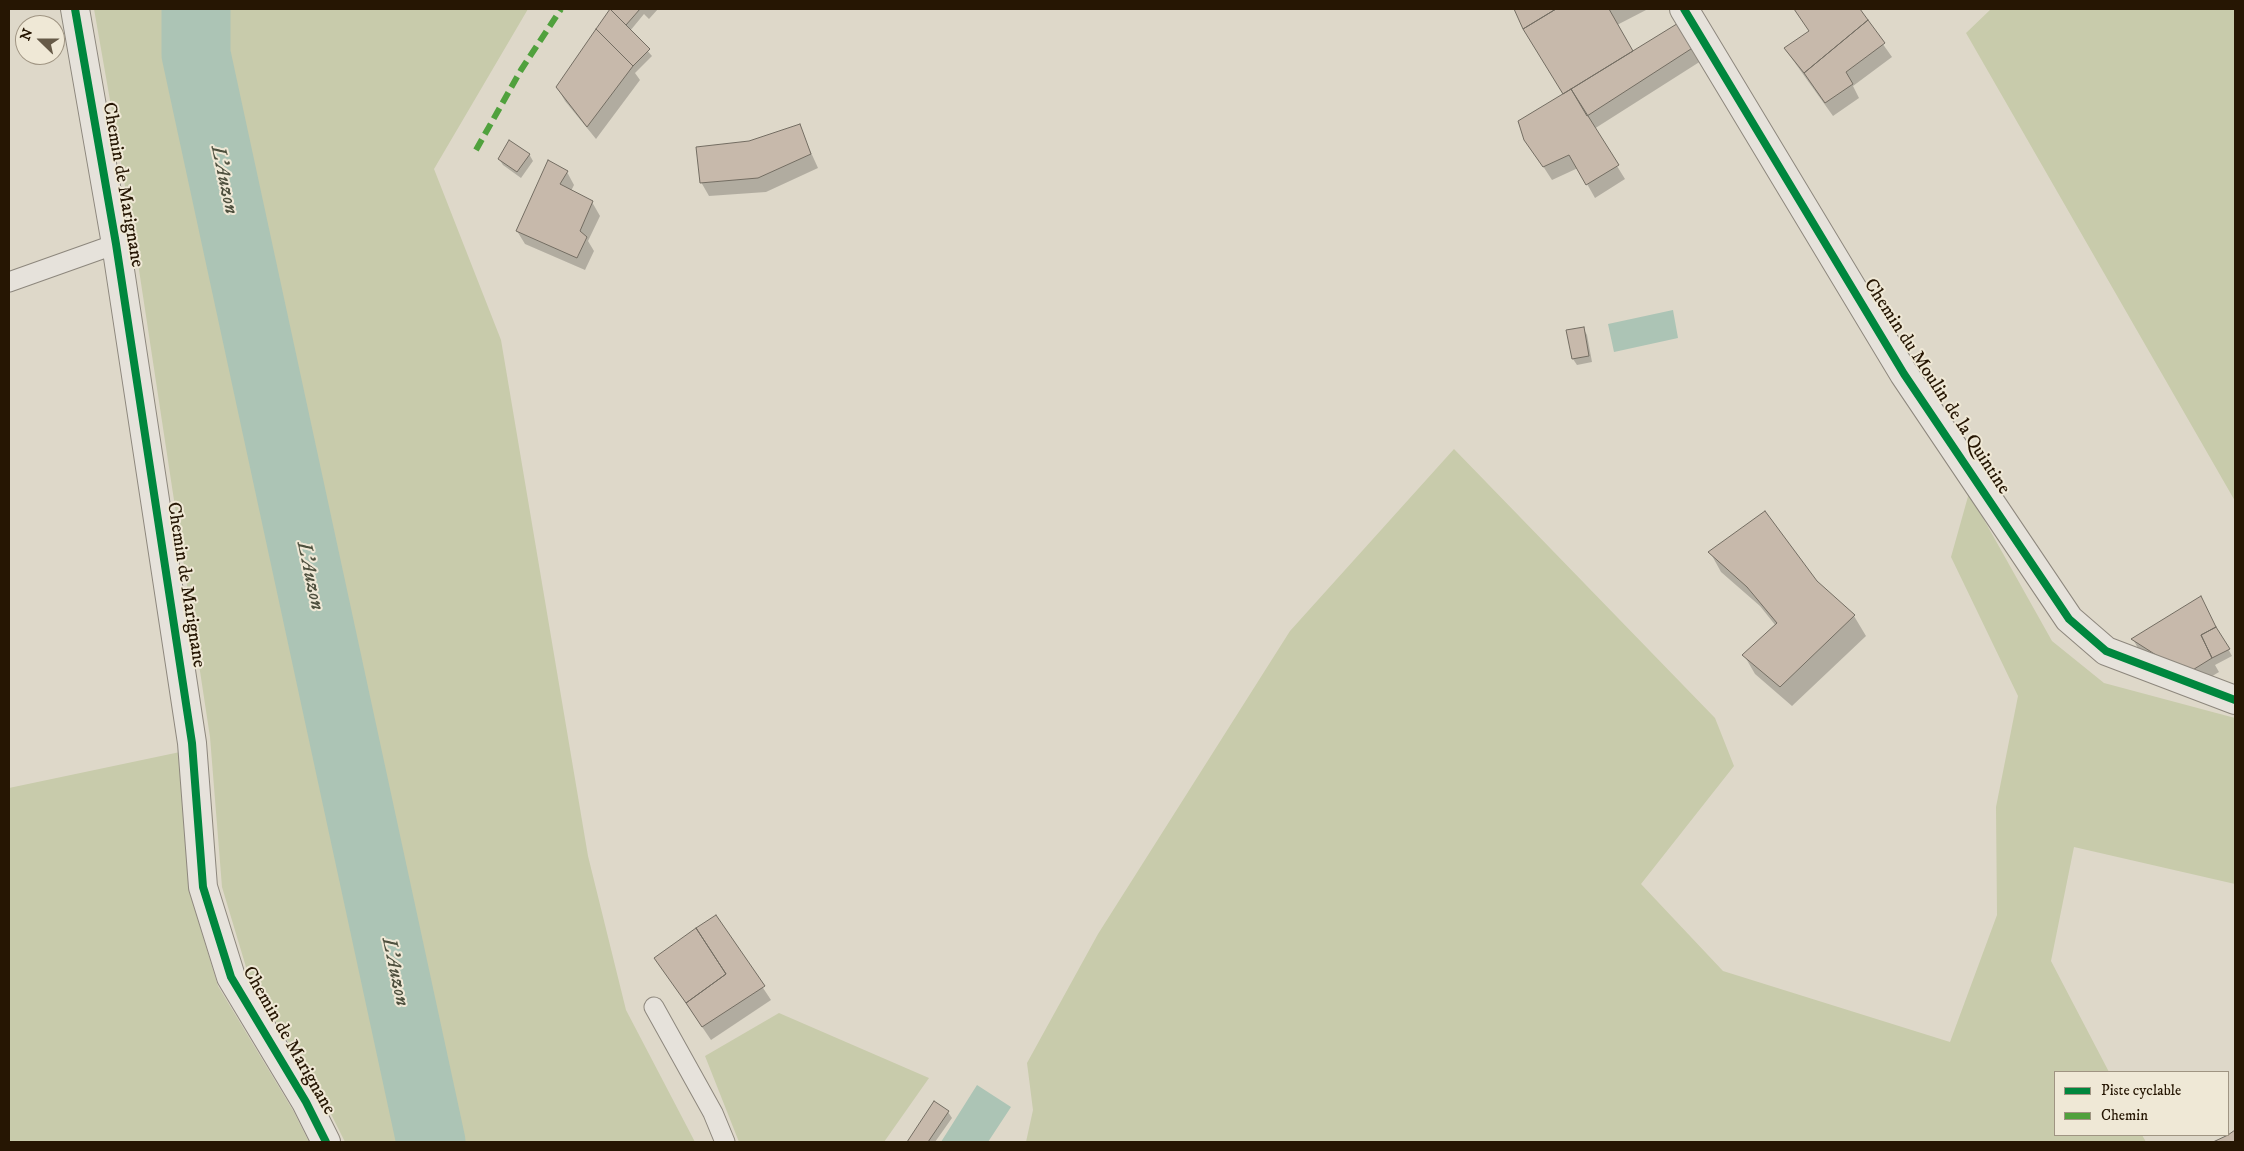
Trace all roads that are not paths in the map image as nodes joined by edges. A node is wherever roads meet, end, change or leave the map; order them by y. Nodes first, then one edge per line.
1 (75, 9) edge
2 (1684, 9) edge
3 (116, 244) junction
4 (9, 282) edge
5 (2235, 700) edge
6 (654, 1007) dead end
7 (326, 1142) edge
8 (725, 1142) edge

1 - 3 street, Chemin de Marignane
2 - 5 street, Chemin du Moulin de la Quintine
3 - 4 lane
3 - 7 street, Chemin de Marignane
6 - 8 lane

